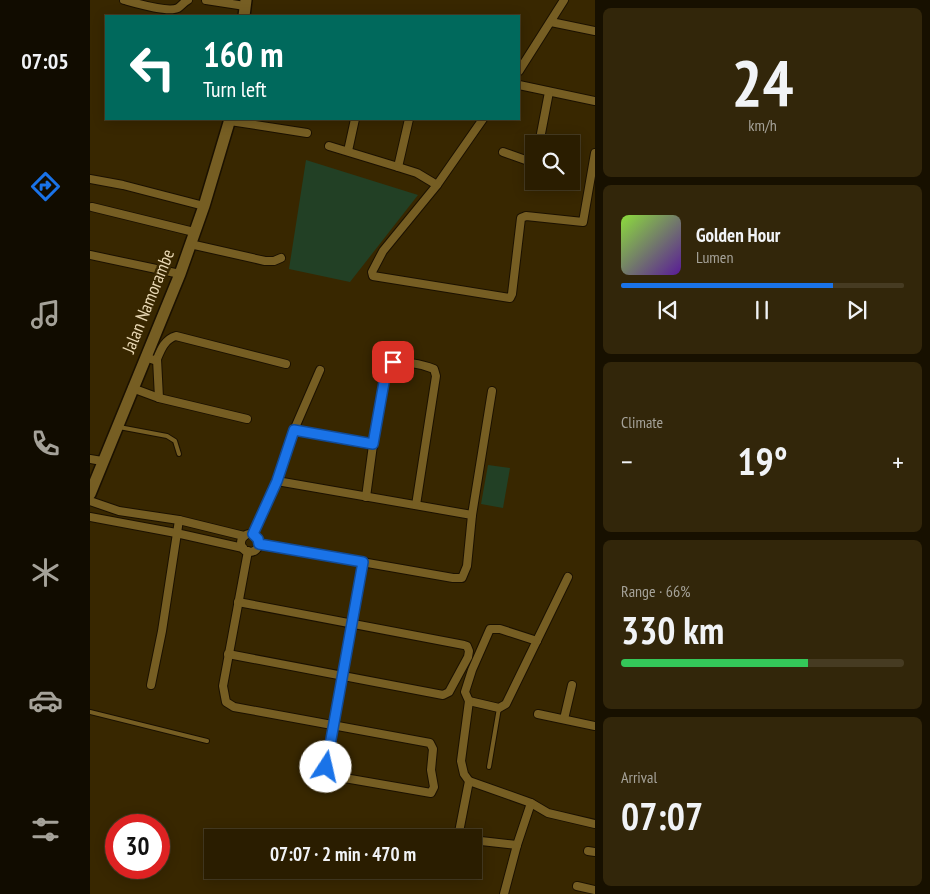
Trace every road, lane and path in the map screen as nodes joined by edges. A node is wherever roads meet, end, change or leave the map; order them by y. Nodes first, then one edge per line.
1 (124, 0) edge
2 (188, 0) edge
3 (206, 0) edge
4 (564, 0) edge
5 (245, 7) edge
6 (551, 22) junction
7 (595, 31) edge
8 (520, 69) edge
9 (520, 86) edge
10 (549, 92) junction
11 (595, 101) edge
12 (230, 120) edge
13 (355, 120) edge
14 (409, 120) edge
15 (482, 120) edge
16 (307, 133) dead end
17 (541, 135) edge
18 (329, 146) dead end
19 (348, 151) junction
20 (503, 152) dead end
21 (595, 153) edge
22 (525, 160) edge
23 (398, 167) junction
24 (90, 179) edge
25 (437, 185) junction
26 (204, 206) junction
27 (92, 207) dead end
28 (194, 232) junction
29 (190, 244) junction
30 (90, 255) edge
31 (281, 258) dead end
32 (180, 274) junction
33 (145, 357) junction
34 (157, 359) junction
35 (286, 364) dead end
36 (320, 370) dead end
37 (132, 388) junction
38 (492, 392) dead end
39 (159, 398) junction
40 (247, 419) dead end
41 (117, 427) junction
42 (294, 430) junction
43 (373, 444) junction
44 (179, 454) dead end
45 (90, 459) edge
46 (102, 462) junction
47 (92, 481) edge
48 (277, 481) junction
49 (90, 494) edge
50 (366, 497) junction
51 (90, 502) edge
52 (416, 505) junction
53 (472, 514) junction
54 (90, 517) edge
55 (179, 520) junction
56 (176, 533) junction
57 (253, 534) junction
58 (244, 536) junction
59 (259, 544) junction
60 (246, 550) junction
61 (363, 562) junction
62 (568, 577) dead end
63 (238, 602) junction
64 (351, 624) junction
65 (537, 641) junction
66 (228, 654) junction
67 (343, 675) junction
68 (151, 685) dead end
69 (572, 685) dead end
70 (470, 701) junction
71 (499, 708) junction
72 (90, 712) edge
73 (538, 714) dead end
74 (564, 719) junction
75 (334, 725) junction
76 (595, 726) edge
77 (207, 741) dead end
78 (489, 767) dead end
79 (469, 781) junction
80 (531, 803) junction
81 (595, 824) edge
82 (460, 829) edge
83 (482, 841) edge
84 (517, 845) junction
85 (577, 886) dead end
86 (595, 890) edge
87 (504, 894) edge

1 - 2 street
3 - 5 street
4 - 6 street
6 - 7 street
6 - 8 street
9 - 10 street
10 - 11 street
10 - 17 street
12 - 16 street
12 - 26 main road, Jalan Namorambe
13 - 19 street
14 - 23 street
15 - 25 street
18 - 19 street
19 - 23 street
20 - 22 street
21 - 25 street
23 - 25 street
24 - 26 street
26 - 28 main road, Jalan Namorambe
27 - 28 street
28 - 29 main road, Jalan Namorambe
29 - 31 street
29 - 32 main road, Jalan Namorambe
30 - 32 street
32 - 33 main road, Jalan Namorambe
33 - 34 street
33 - 37 main road, Jalan Namorambe
34 - 35 street
34 - 39 street
36 - 42 street
37 - 39 street
37 - 41 main road, Jalan Namorambe
38 - 53 street
39 - 40 street
41 - 44 lane
41 - 46 main road, Jalan Namorambe
42 - 43 street
42 - 48 street
43 - 50 street
43 - 52 street
45 - 46 street
46 - 47 main road, Jalan Namorambe
47 - 49 main road, Jalan Namorambe
48 - 50 street
48 - 57 street
50 - 52 street
51 - 55 street
52 - 53 street
53 - 61 street
54 - 56 street
55 - 56 street
55 - 58 street
56 - 60 street
56 - 68 street
57 - 58 street
57 - 59 street
58 - 60 street
59 - 60 street
59 - 61 street
60 - 63 street
61 - 64 street
62 - 65 street
63 - 64 street
63 - 66 street
64 - 67 street
64 - 67 street
65 - 70 street
65 - 71 street
66 - 67 street
66 - 75 street
67 - 75 street
69 - 74 street
70 - 71 street
70 - 79 street
71 - 78 lane
72 - 77 lane
73 - 74 street
74 - 76 street
75 - 75 street
79 - 80 street
79 - 82 street
80 - 81 street
80 - 84 street
83 - 84 street
84 - 87 street
85 - 86 street

